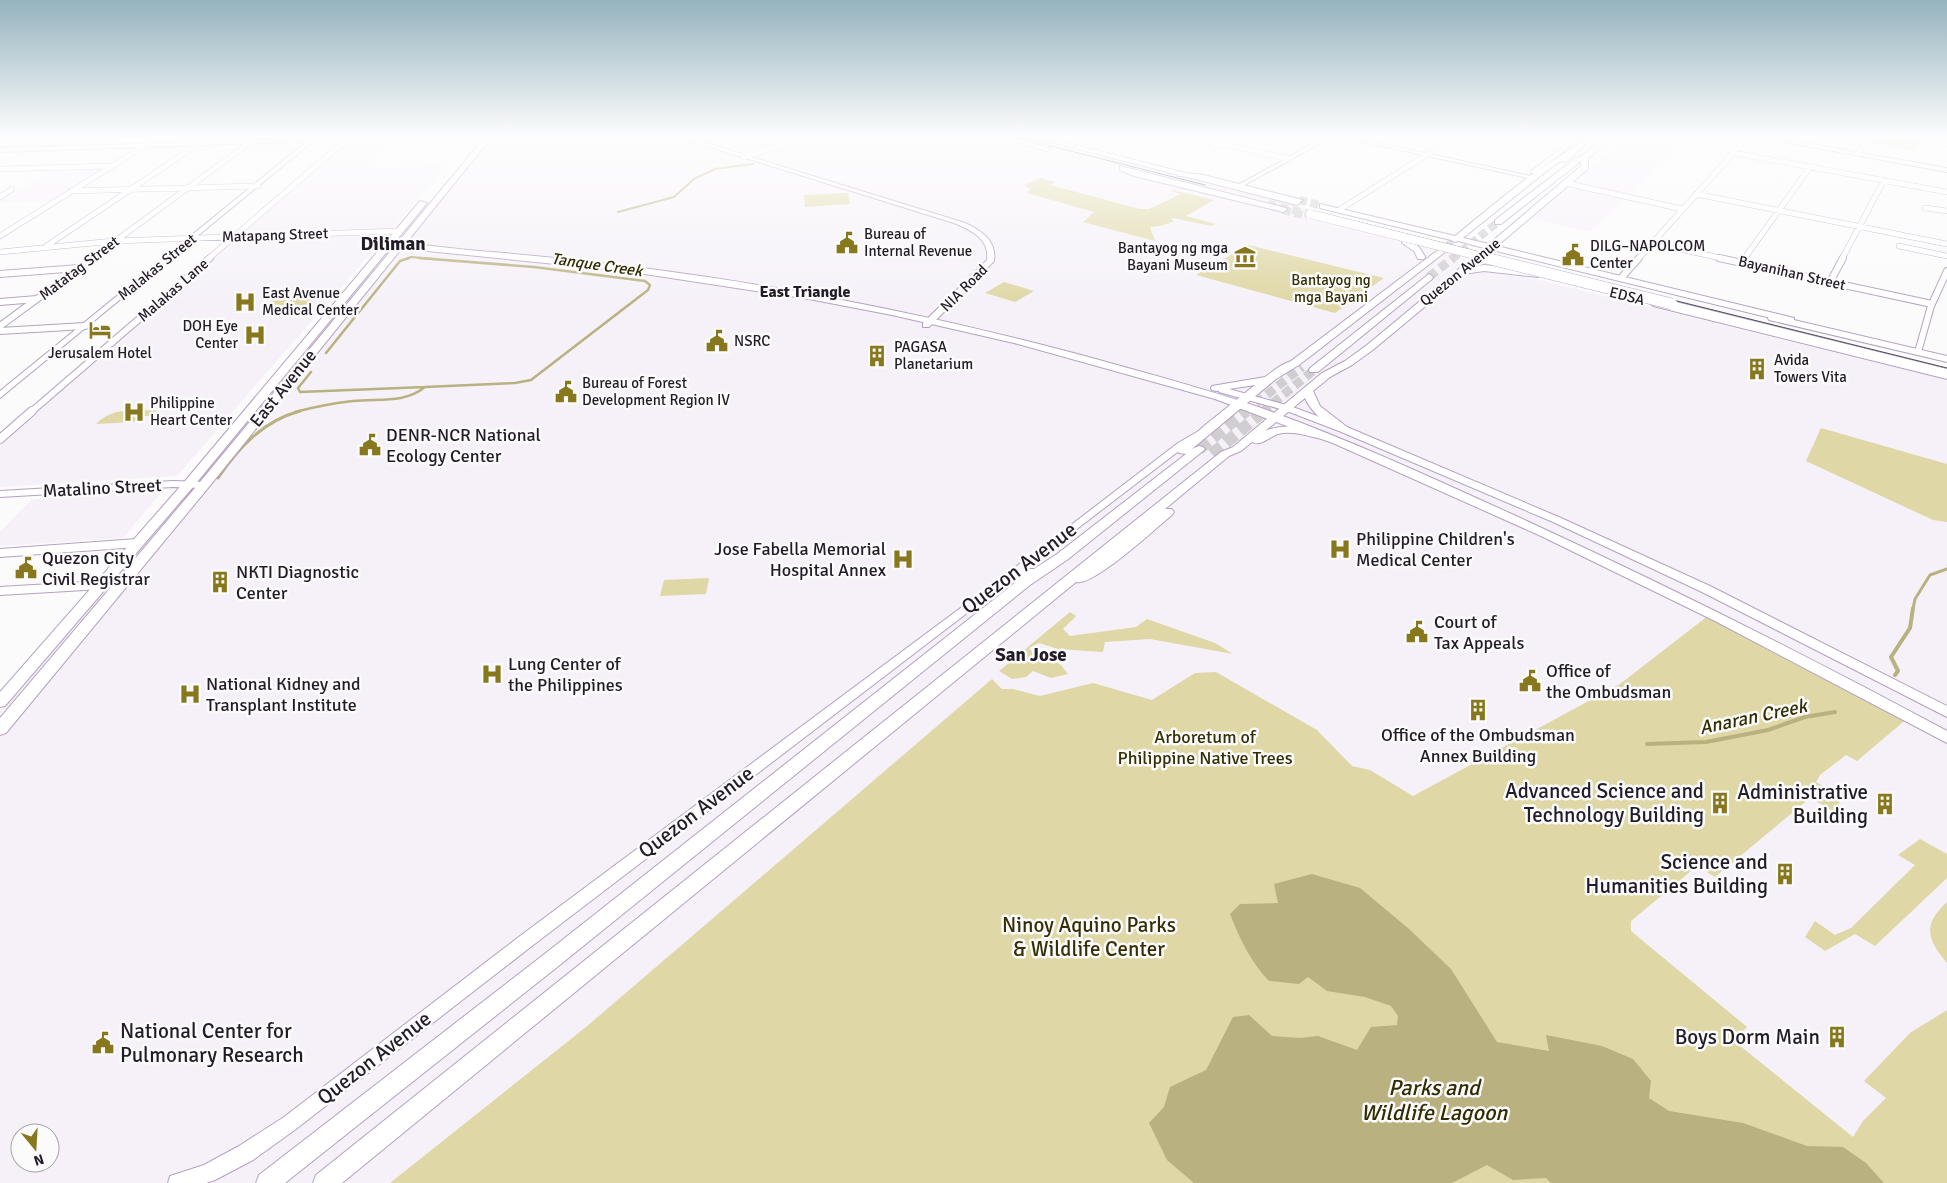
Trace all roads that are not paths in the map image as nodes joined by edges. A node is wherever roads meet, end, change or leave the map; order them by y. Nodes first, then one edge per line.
1 (68, 193) edge
2 (124, 193) edge
3 (183, 193) edge
4 (249, 193) edge
5 (284, 193) edge
6 (432, 193) edge
7 (440, 193) edge
8 (863, 193) edge
9 (867, 193) edge
10 (1215, 193) edge
11 (1263, 193) edge
12 (1267, 193) edge
13 (1369, 193) edge
14 (1506, 193) edge
15 (1511, 193) edge
16 (1522, 193) edge
17 (1535, 193) edge
18 (1546, 193) edge
19 (1554, 193) edge
20 (1608, 193) edge
21 (1792, 193) edge
22 (1877, 193) edge
23 (1696, 194) joint
24 (1298, 201) joint
25 (1321, 207) joint
26 (1925, 208) dead end
27 (1682, 209) junction
28 (1283, 210) tunnel mouth
29 (1780, 210) junction
30 (1342, 211) junction
31 (1947, 211) edge
32 (1308, 215) joint
33 (1488, 220) tunnel mouth
34 (1330, 222) junction
35 (1498, 222) tunnel mouth
36 (1341, 224) junction
37 (1463, 226) junction
38 (1858, 226) junction
39 (1422, 229) junction
40 (400, 231) junction
41 (0, 236) edge
42 (235, 236) junction
43 (1504, 236) junction
44 (193, 237) junction
45 (1452, 238) junction
46 (114, 241) junction
47 (1405, 241) junction
48 (1652, 242) junction
49 (1947, 244) edge
50 (394, 245) junction
51 (1486, 246) junction
52 (1899, 246) dead end
53 (45, 247) junction
54 (1438, 247) junction
55 (0, 252) edge
56 (540, 252) junction
57 (1947, 256) edge
58 (1420, 257) junction
59 (531, 258) junction
60 (1472, 258) junction
61 (1742, 262) junction
62 (1577, 267) junction
63 (80, 268) junction
64 (1596, 271) junction
65 (1947, 271) edge
66 (1459, 272) junction
67 (0, 274) edge
68 (1539, 274) junction
69 (1621, 278) junction
70 (1830, 282) junction
71 (1582, 285) junction
72 (1614, 293) junction
73 (38, 299) junction
74 (1675, 300) junction
75 (0, 302) edge
76 (1932, 304) junction
77 (935, 320) junction
78 (0, 326) edge
79 (85, 326) junction
80 (0, 331) edge
81 (1878, 343) junction
82 (1918, 352) junction
83 (1947, 359) edge
84 (1302, 367) tunnel mouth
85 (1284, 368) junction
86 (1314, 370) tunnel mouth
87 (1947, 372) edge
88 (1326, 375) junction
89 (1947, 376) edge
90 (1272, 377) junction
91 (1216, 388) junction
92 (1308, 390) junction
93 (0, 395) edge
94 (1242, 401) junction
95 (1287, 408) junction
96 (1226, 414) junction
97 (1276, 417) junction
98 (1208, 428) joint
99 (1343, 429) junction
100 (1326, 437) junction
101 (0, 439) edge
102 (1199, 449) tunnel mouth
103 (1212, 454) tunnel mouth
104 (1236, 454) junction
105 (1411, 457) junction
106 (1398, 467) junction
107 (189, 484) junction
108 (204, 485) junction
109 (0, 494) edge
110 (137, 543) junction
111 (120, 544) joint
112 (0, 553) edge
113 (1042, 560) junction
114 (101, 585) junction
115 (0, 591) edge
116 (1052, 593) junction
117 (0, 702) edge
118 (1947, 712) edge
119 (0, 729) edge
120 (1947, 738) edge
121 (270, 1180) edge
122 (177, 1183) edge
123 (324, 1183) edge

1 - 41 street
2 - 53 street
3 - 46 street, Matatag Street
4 - 44 street, Malakas Street
5 - 42 street, Malakas Lane
6 - 40 main road, East Avenue
7 - 50 main road, East Avenue
8 - 77 street, NIA Road
9 - 77 street, NIA Road
10 - 28 main road
11 - 24 highway
12 - 24 main road
13 - 30 street
14 - 37 main road, Quezon Avenue
15 - 45 main road, Quezon Avenue
16 - 33 main road, Quezon Avenue
17 - 35 main road, Quezon Avenue
18 - 51 main road, Quezon Avenue
19 - 43 main road, Quezon Avenue
20 - 27 street
21 - 29 street
22 - 38 street
23 - 27 street
23 - 29 street
25 - 30 main road, EDSA
25 - 74 highway, EDSA
26 - 31 street
27 - 48 street
29 - 38 street
29 - 61 street
30 - 34 main road
30 - 39 main road, EDSA
32 - 34 main road, EDSA
32 - 74 highway, EDSA, bridge
34 - 36 main road, EDSA
36 - 47 main road, EDSA
36 - 54 main road
37 - 39 main road
37 - 45 main road, Quezon Avenue
38 - 49 street
38 - 70 street
39 - 45 main road, EDSA
40 - 42 street, Matapang Street
40 - 50 main road, East Avenue
42 - 44 street, Matapang Street
42 - 101 street, Malakas Lane
43 - 51 main road, Quezon Avenue
43 - 62 main road
44 - 46 street, Matapang Street
44 - 79 street, Malakas Street
45 - 51 main road, EDSA
46 - 53 street, Matapang Street
46 - 63 street, Matatag Street
47 - 54 main road, EDSA
47 - 58 main road
48 - 61 street, Bayanihan Street
48 - 69 street
50 - 56 main road
50 - 59 main road
50 - 77 main road
50 - 107 main road, East Avenue
50 - 108 main road, East Avenue
51 - 54 main road
51 - 60 main road, Quezon Avenue
51 - 62 main road, EDSA
52 - 57 street
53 - 55 street, Matapang Street
54 - 58 main road, Quezon Avenue
54 - 60 main road, EDSA
54 - 85 main road, Quezon Avenue
56 - 59 main road
56 - 77 main road
58 - 85 main road, Quezon Avenue
59 - 77 main road
60 - 66 main road, Quezon Avenue
60 - 68 main road, EDSA
60 - 88 main road, Quezon Avenue
61 - 70 street, Bayanihan Street
62 - 64 main road, EDSA
63 - 67 street
63 - 73 street, Matatag Street
64 - 69 main road, EDSA
64 - 71 main road
65 - 76 street
66 - 68 main road
66 - 88 main road, Quezon Avenue
68 - 71 main road, EDSA
69 - 72 main road
69 - 81 main road, EDSA
70 - 76 street, Bayanihan Street
71 - 72 main road, EDSA
72 - 89 main road, EDSA
73 - 75 street
73 - 78 street, Matatag Street
74 - 81 highway, EDSA
74 - 87 highway, EDSA
76 - 82 street
77 - 91 main road
77 - 94 main road
77 - 96 main road
79 - 80 street
79 - 93 street, Malakas Street
81 - 82 highway, EDSA
82 - 83 highway, EDSA
84 - 86 main road, Quezon Avenue
85 - 90 main road, Quezon Avenue
88 - 92 main road, Quezon Avenue
90 - 91 main road
90 - 94 main road, Quezon Avenue
91 - 94 main road
92 - 95 main road, Quezon Avenue
92 - 99 main road
94 - 95 main road
94 - 96 main road, Quezon Avenue
94 - 97 main road
95 - 97 main road, Quezon Avenue
95 - 99 main road
96 - 98 main road, Quezon Avenue
97 - 100 main road
97 - 104 main road, Quezon Avenue
98 - 113 street, Quezon Avenue
99 - 105 main road
100 - 104 main road
100 - 106 main road
102 - 113 main road, Quezon Avenue
103 - 116 main road, Quezon Avenue
104 - 116 main road, Quezon Avenue
105 - 106 main road
105 - 118 main road
106 - 120 main road
107 - 108 street, Matalino Street
107 - 109 street, Matalino Street
107 - 110 main road, East Avenue
108 - 119 main road, East Avenue
110 - 111 street
110 - 114 main road, East Avenue
111 - 112 street
113 - 121 main road, Quezon Avenue
113 - 122 street, Quezon Avenue
114 - 115 street
114 - 117 main road, East Avenue
116 - 123 main road, Quezon Avenue

